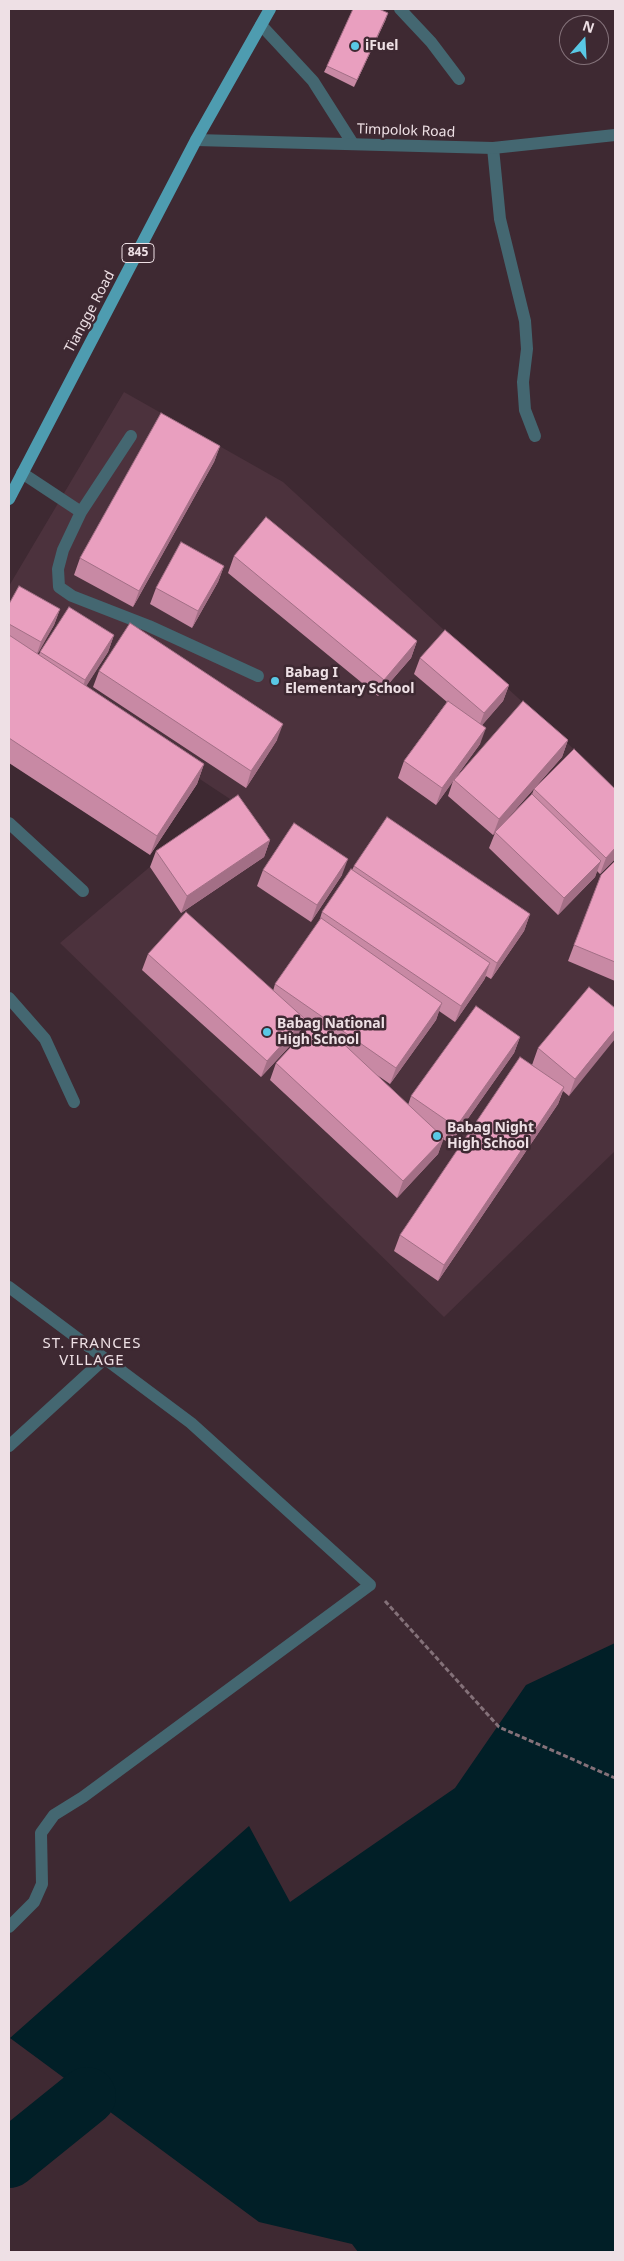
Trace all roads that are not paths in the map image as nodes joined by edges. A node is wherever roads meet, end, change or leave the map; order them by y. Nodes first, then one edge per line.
1 (270, 9) edge
2 (400, 9) edge
3 (261, 25) junction
4 (459, 80) dead end
5 (615, 135) edge
6 (196, 140) junction
7 (353, 144) junction
8 (493, 148) junction
9 (132, 436) dead end
10 (535, 436) dead end
11 (22, 473) junction
12 (9, 499) edge
13 (81, 512) junction
14 (258, 676) dead end
15 (9, 823) edge
16 (84, 891) dead end
17 (9, 998) edge
18 (74, 1102) dead end
19 (9, 1287) edge
20 (104, 1359) junction
21 (9, 1446) edge
22 (9, 1927) edge

1 - 3 main road, Tiangge Road / 845
2 - 4 street
3 - 6 main road, Tiangge Road / 845
3 - 7 street
5 - 8 street, Timpolok Road
6 - 7 street, Timpolok Road
6 - 11 main road, Tiangge Road / 845
7 - 8 street, Timpolok Road
8 - 10 street
9 - 13 street
11 - 12 main road, Tiangge Road / 845
11 - 13 street
13 - 14 street
15 - 16 street
17 - 18 street
19 - 20 street
20 - 21 street
20 - 22 street

